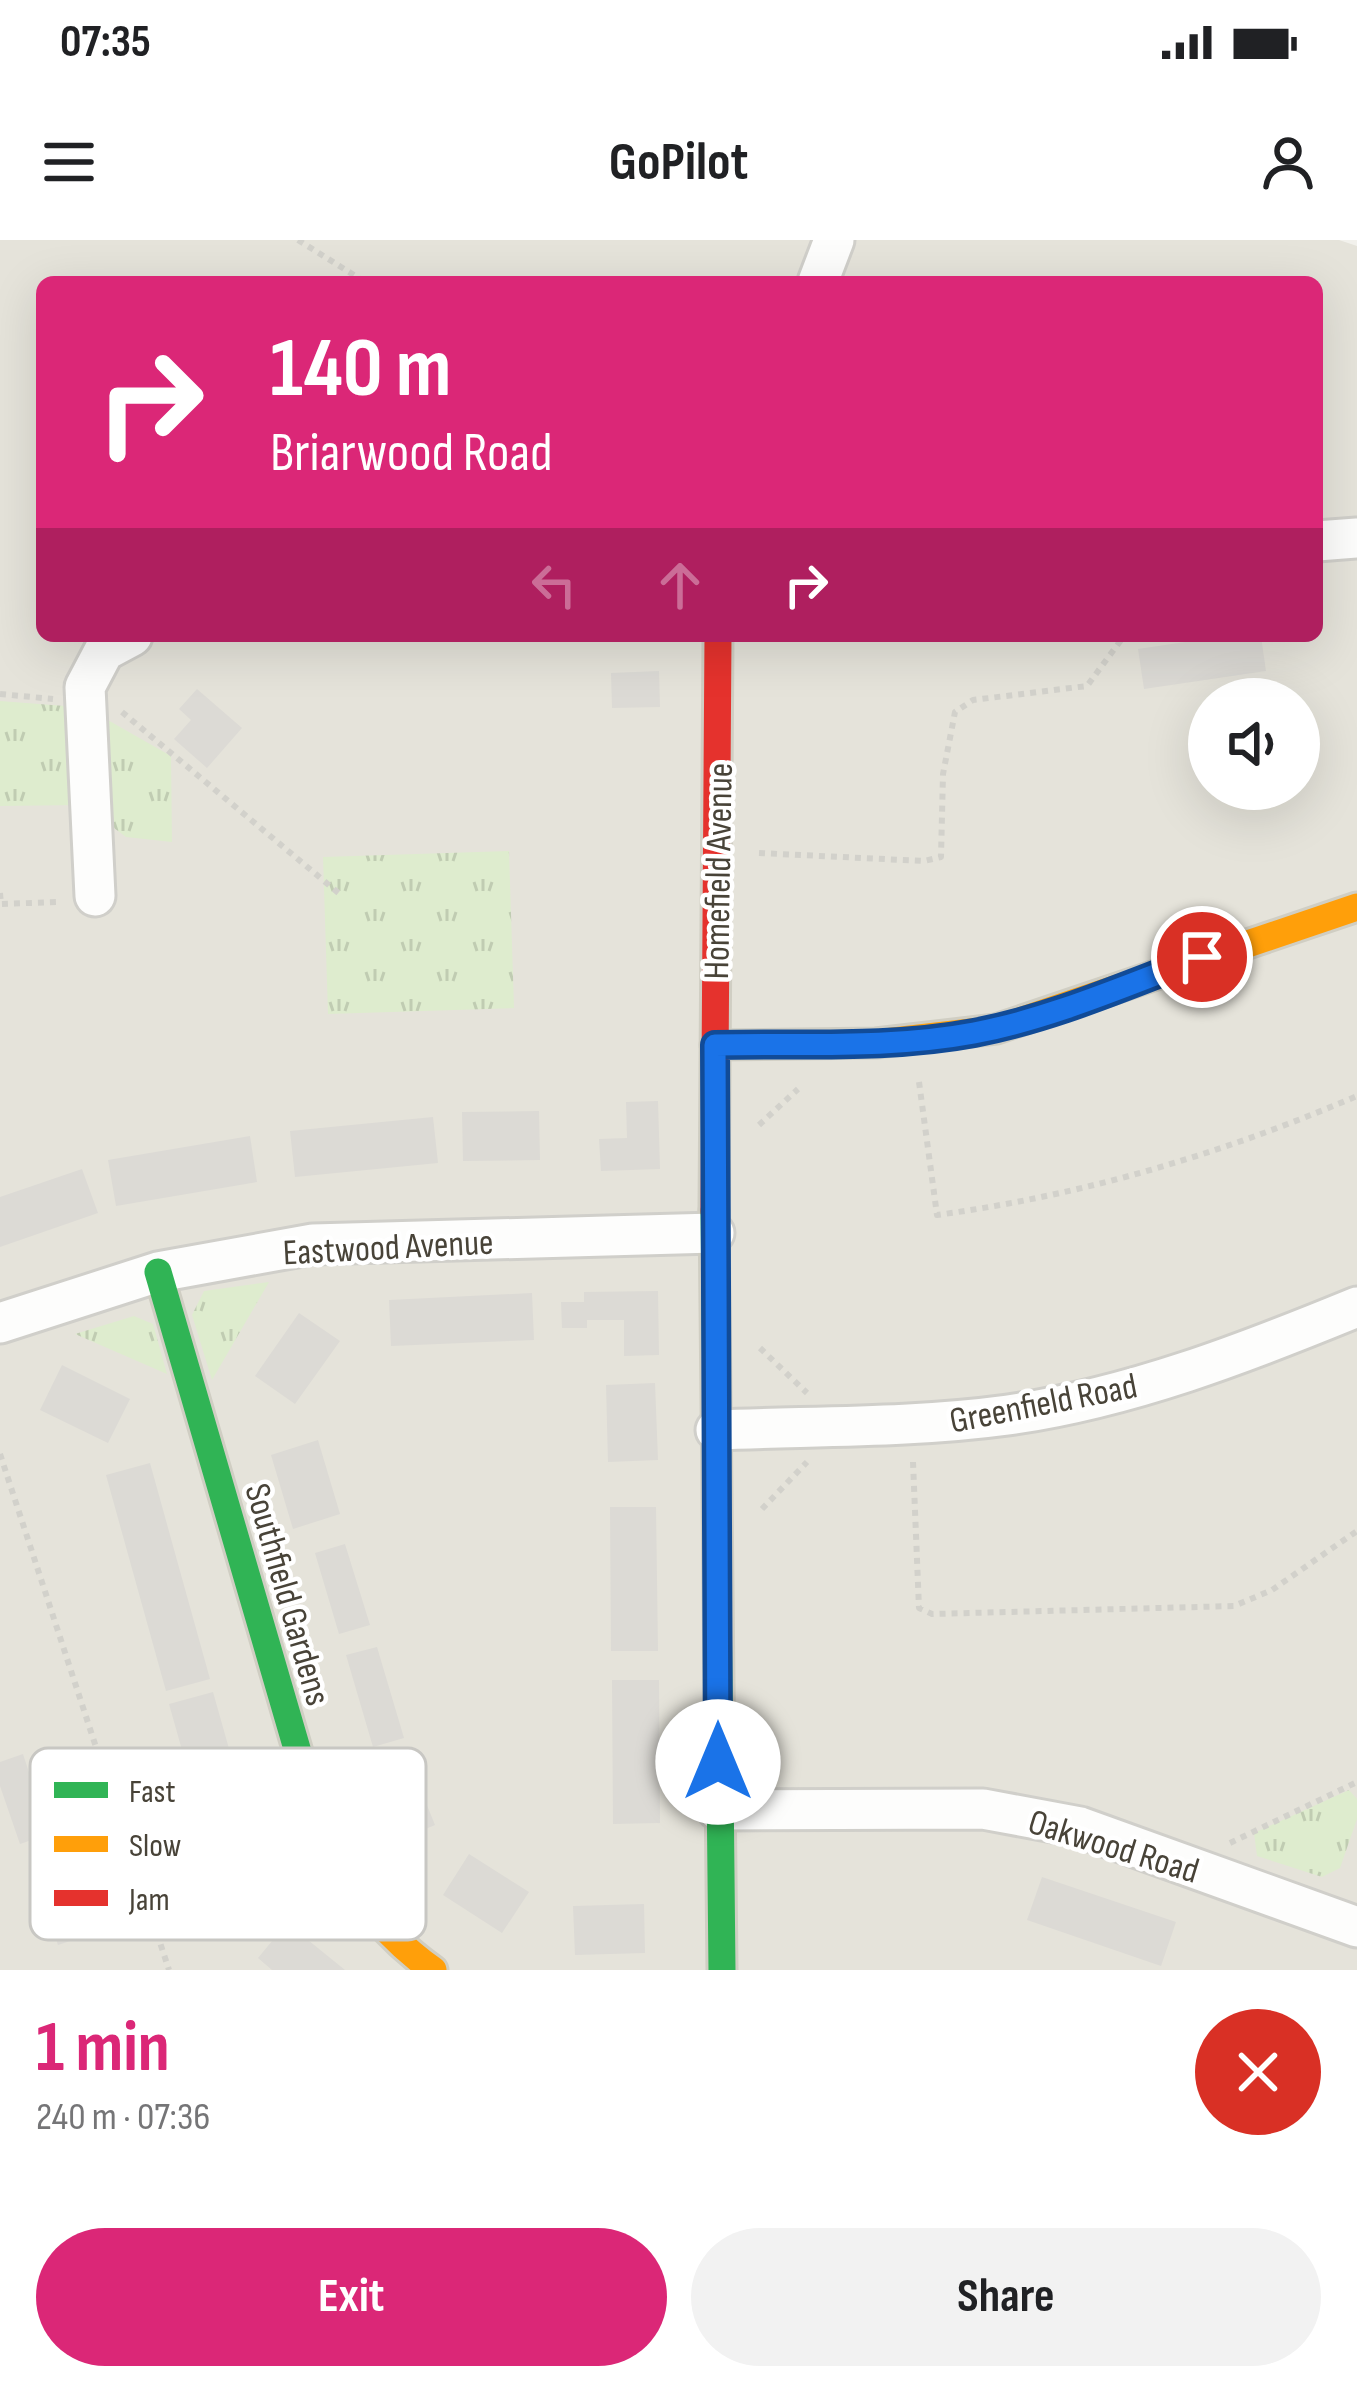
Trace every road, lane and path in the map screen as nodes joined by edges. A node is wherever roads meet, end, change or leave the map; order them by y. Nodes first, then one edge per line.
1 (298, 240) edge
2 (833, 240) edge
3 (355, 276) edge
4 (820, 276) edge
5 (1357, 538) edge
6 (1323, 541) edge
7 (121, 642) edge
8 (718, 642) edge
9 (1120, 642) edge
10 (87, 693) junction
11 (0, 694) edge
12 (720, 850) junction
13 (0, 892) edge
14 (95, 896) joint
15 (342, 896) dead end
16 (1, 905) edge
17 (1357, 908) edge
18 (913, 1042) junction
19 (715, 1045) junction
20 (814, 1075) dead end
21 (1357, 1096) edge
22 (749, 1134) dead end
23 (714, 1233) junction
24 (158, 1272) junction
25 (1357, 1307) edge
26 (0, 1323) edge
27 (747, 1335) dead end
28 (809, 1395) dead end
29 (913, 1424) junction
30 (716, 1430) junction
31 (0, 1454) edge
32 (811, 1459) dead end
33 (747, 1524) dead end
34 (1357, 1531) edge
35 (96, 1748) edge
36 (297, 1748) edge
37 (1357, 1782) edge
38 (718, 1810) junction
39 (1221, 1847) dead end
40 (1357, 1927) edge
41 (159, 1940) edge
42 (401, 1940) edge
43 (169, 1970) edge
44 (433, 1970) edge
45 (722, 1970) edge

1 - 3 path
2 - 4 street
5 - 6 street
7 - 10 street
8 - 12 street, Homefield Avenue
9 - 12 path
10 - 11 path
10 - 14 street
10 - 15 path
12 - 19 street, Homefield Avenue
13 - 16 path
14 - 16 path
17 - 18 street
18 - 19 street
18 - 21 path
19 - 23 street, Homefield Avenue
20 - 22 path
23 - 24 street, Eastwood Avenue
23 - 30 street, Homefield Avenue
24 - 26 street, Eastwood Avenue
24 - 36 street, Southfield Gardens
25 - 29 street, Greenfield Road
27 - 28 path
29 - 30 street, Greenfield Road
29 - 34 path
30 - 38 street, Homefield Avenue
31 - 35 path
32 - 33 path
37 - 39 path
38 - 40 street, Oakwood Road
38 - 45 street, Homefield Avenue
41 - 43 path
42 - 44 street, Southfield Gardens

